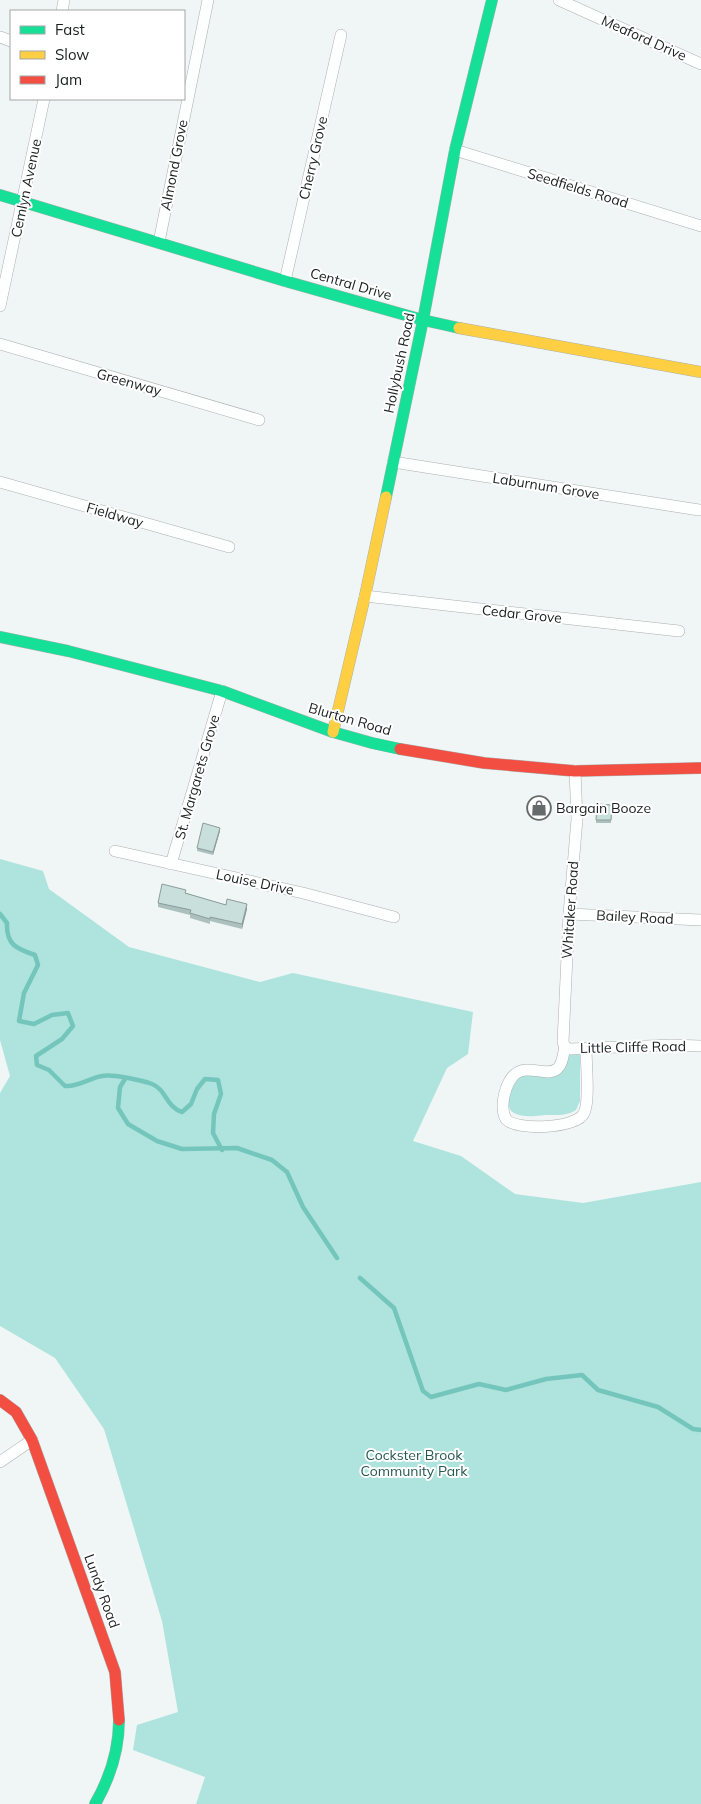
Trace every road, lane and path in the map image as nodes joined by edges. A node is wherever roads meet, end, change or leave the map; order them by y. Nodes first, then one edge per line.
1 (208, 0) edge
2 (492, 0) edge
3 (559, 0) edge
4 (341, 35) dead end
5 (701, 64) edge
6 (44, 100) edge
7 (455, 150) junction
8 (0, 196) edge
9 (23, 202) junction
10 (701, 226) edge
11 (159, 242) junction
12 (285, 280) junction
13 (0, 306) edge
14 (423, 320) junction
15 (0, 344) edge
16 (701, 372) edge
17 (259, 420) dead end
18 (394, 462) junction
19 (0, 482) edge
20 (699, 510) dead end
21 (229, 547) dead end
22 (365, 596) junction
23 (679, 631) dead end
24 (0, 637) edge
25 (222, 691) junction
26 (333, 732) junction
27 (701, 768) edge
28 (575, 771) junction
29 (115, 851) dead end
30 (171, 864) junction
31 (569, 914) junction
32 (394, 916) dead end
33 (701, 920) edge
34 (701, 1046) edge
35 (566, 1047) junction
36 (586, 1048) junction
37 (0, 1400) edge
38 (32, 1440) junction
39 (0, 1462) edge
40 (95, 1804) edge

1 - 11 street, Almond Grove
2 - 7 street, Hollybush Road
3 - 5 street, Meaford Drive
4 - 12 street, Cherry Grove
6 - 9 street, Cemlyn Avenue
7 - 10 street, Seedfields Road
7 - 14 street, Hollybush Road
8 - 9 street, Central Drive
9 - 11 street, Central Drive
9 - 13 street, Cemlyn Avenue
11 - 12 street, Central Drive
12 - 14 street, Central Drive
14 - 16 street, Central Drive
14 - 18 street, Hollybush Road
15 - 17 street, Greenway
18 - 20 street, Laburnum Grove
18 - 22 street, Hollybush Road
19 - 21 street, Fieldway
22 - 23 street, Cedar Grove
22 - 26 street, Hollybush Road
24 - 25 street, Blurton Road
25 - 26 street, Blurton Road
25 - 30 street, St. Margarets Grove
26 - 28 street, Blurton Road
27 - 28 street, Blurton Road
28 - 31 street, Whitaker Road
29 - 30 street, Louise Drive
30 - 32 street, Louise Drive
31 - 33 street, Bailey Road
31 - 35 street, Whitaker Road
34 - 36 street, Little Cliffe Road
35 - 36 street, Little Cliffe Road
35 - 36 street
37 - 38 street, Lundy Road
38 - 39 street
38 - 40 street, Lundy Road

